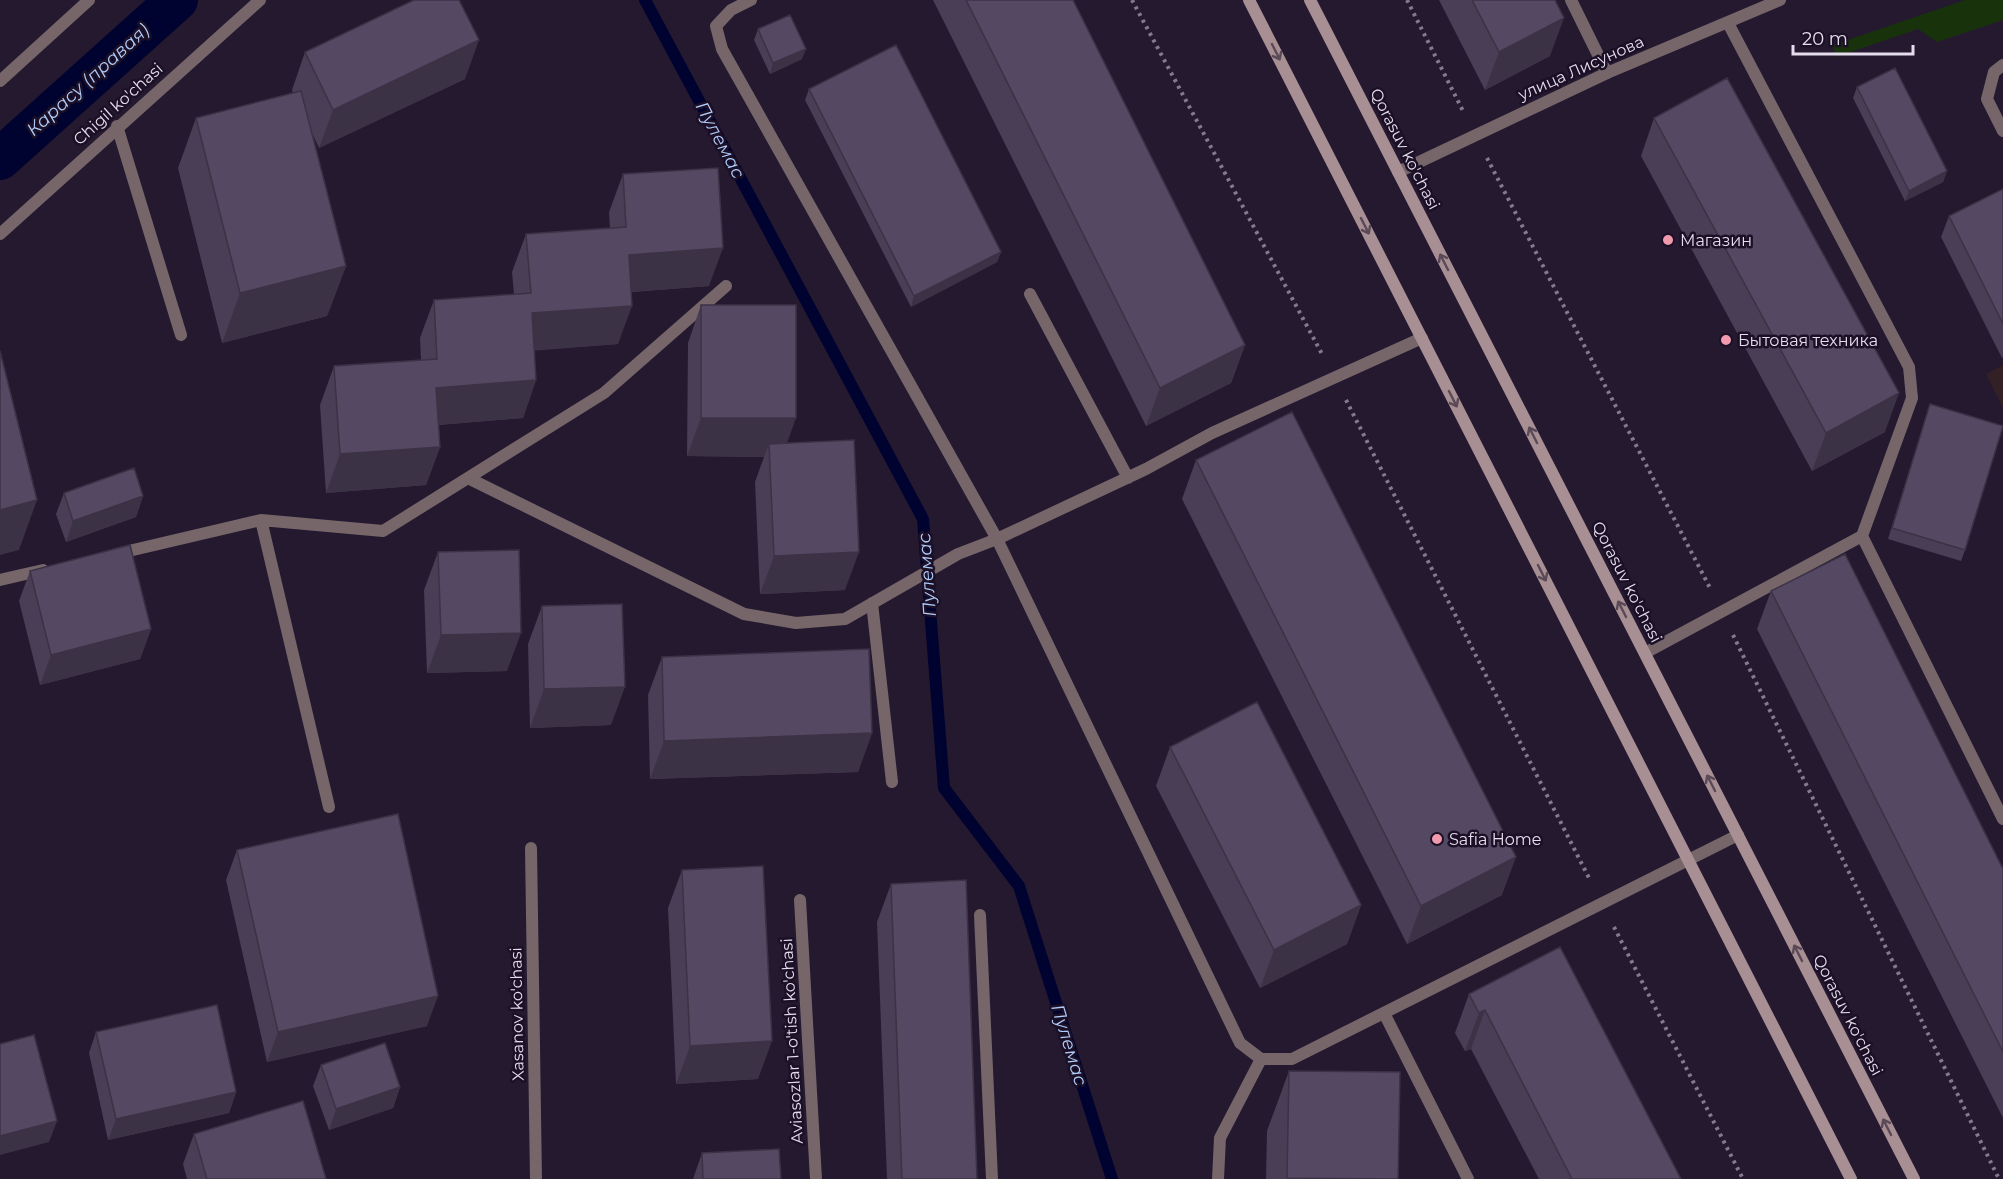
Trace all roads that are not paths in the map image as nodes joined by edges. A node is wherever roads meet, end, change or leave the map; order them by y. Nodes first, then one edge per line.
1 (88, 0) edge
2 (260, 0) edge
3 (751, 0) edge
4 (1249, 0) edge
5 (1310, 0) edge
6 (1571, 0) edge
7 (1780, 0) edge
8 (1728, 23) junction
9 (2003, 65) edge
10 (1607, 72) junction
11 (0, 81) edge
12 (117, 126) junction
13 (2003, 131) edge
14 (1398, 172) junction
15 (0, 234) edge
16 (726, 285) dead end
17 (1030, 294) dead end
18 (181, 335) dead end
19 (1422, 338) junction
20 (468, 478) junction
21 (1128, 478) junction
22 (261, 520) junction
23 (1862, 536) junction
24 (997, 538) junction
25 (102, 557) edge
26 (57, 567) edge
27 (0, 580) edge
28 (872, 603) junction
29 (1645, 653) junction
30 (892, 782) dead end
31 (329, 807) dead end
32 (2003, 819) edge
33 (1738, 835) junction
34 (531, 848) dead end
35 (1688, 860) junction
36 (800, 900) dead end
37 (980, 915) dead end
38 (1384, 1013) junction
39 (1261, 1059) junction
40 (536, 1179) edge
41 (816, 1179) edge
42 (992, 1179) edge
43 (1218, 1179) edge
44 (1468, 1179) edge
45 (1851, 1179) edge
46 (1914, 1179) edge

1 - 11 street
2 - 12 street, Chigil ko'chasi
3 - 24 street
4 -> 19 main road
5 - 14 main road, Qorasuv ko'chasi
6 - 10 street
7 - 8 street, улица Лисунова
8 - 10 street, улица Лисунова
8 - 23 street
9 - 13 street
10 - 14 street, улица Лисунова
12 - 15 street, Chigil ko'chasi
12 - 18 street
29 -> 14 main road, Qorasuv ko'chasi
16 - 20 street
17 - 21 street
19 - 21 street
19 -> 35 main road
20 - 22 street
20 - 28 street
21 - 24 street
22 - 25 street
22 - 31 street
23 - 29 street
23 - 32 street
24 - 28 street
24 - 39 street
26 - 27 street
28 - 30 street
33 -> 29 main road, Qorasuv ko'chasi
33 - 35 street
46 -> 33 main road, Qorasuv ko'chasi
34 - 40 street, Xasanov ko'chasi
35 - 38 street
35 - 45 main road
36 - 41 street, Aviasozlar 1-o'tish ko'chasi
37 - 42 street
38 - 39 street
38 - 44 street
39 - 43 street

